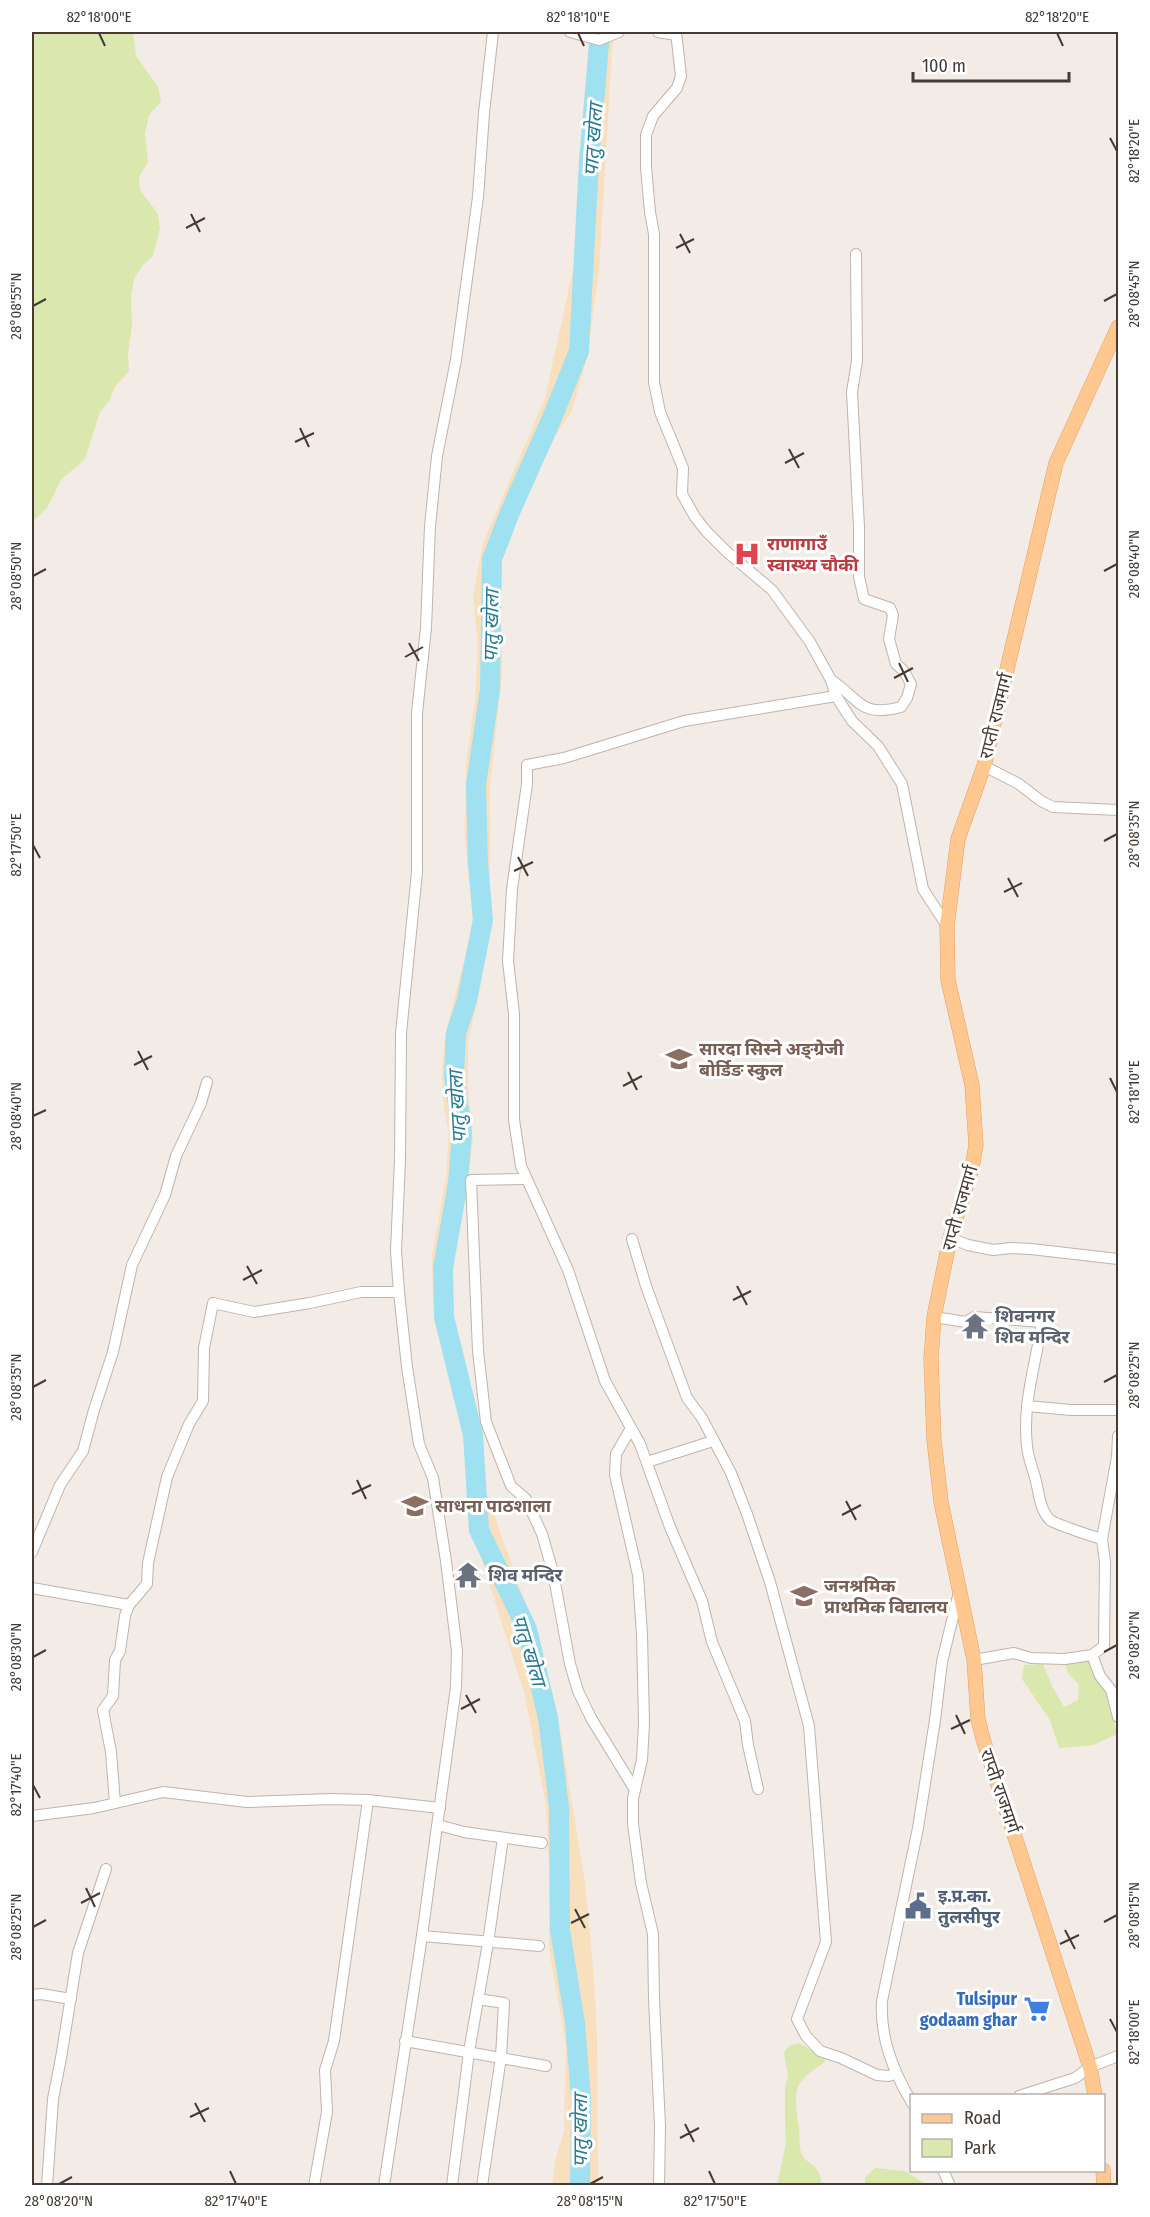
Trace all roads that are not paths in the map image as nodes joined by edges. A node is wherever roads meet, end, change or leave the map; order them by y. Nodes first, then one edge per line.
1 (493, 32) edge
2 (570, 32) edge
3 (619, 32) edge
4 (658, 32) edge
5 (676, 33) edge
6 (856, 254) dead end
7 (1117, 335) edge
8 (831, 680) junction
9 (836, 696) junction
10 (984, 766) junction
11 (1119, 810) edge
12 (947, 926) junction
13 (207, 1082) dead end
14 (526, 1179) junction
15 (950, 1238) junction
16 (632, 1239) dead end
17 (1119, 1259) edge
18 (399, 1292) junction
19 (934, 1317) junction
20 (1027, 1406) junction
21 (1119, 1410) edge
22 (631, 1428) junction
23 (1119, 1436) edge
24 (713, 1441) junction
25 (647, 1462) junction
26 (1102, 1539) junction
27 (32, 1552) edge
28 (32, 1588) edge
29 (960, 1588) junction
30 (129, 1605) junction
31 (1092, 1654) junction
32 (974, 1660) junction
33 (1119, 1717) edge
34 (635, 1790) junction
35 (758, 1790) dead end
36 (368, 1800) junction
37 (116, 1803) junction
38 (440, 1808) junction
39 (32, 1816) edge
40 (438, 1825) junction
41 (503, 1838) junction
42 (542, 1843) dead end
43 (106, 1869) dead end
44 (422, 1936) junction
45 (488, 1943) junction
46 (539, 1946) dead end
47 (32, 1995) edge
48 (478, 1998) junction
49 (71, 1999) junction
50 (405, 2041) junction
51 (469, 2052) junction
52 (1119, 2056) edge
53 (501, 2057) junction
54 (546, 2067) dead end
55 (1090, 2067) junction
56 (896, 2073) junction
57 (1026, 2094) edge
58 (1095, 2094) edge
59 (910, 2099) edge
60 (944, 2172) edge
61 (49, 2185) edge
62 (314, 2186) edge
63 (384, 2186) edge
64 (452, 2186) edge
65 (482, 2186) edge
66 (659, 2186) edge
67 (950, 2186) edge

1 - 18 street
2 - 3 street
4 - 5 street
5 - 8 street
6 - 8 street
7 - 10 main road, राप्ती राजमार्ग
8 - 9 street
9 - 12 street
9 - 14 street
10 - 11 street
10 - 12 main road, राप्ती राजमार्ग
12 - 15 main road, राप्ती राजमार्ग
13 - 27 street
14 - 22 street
14 - 34 street
15 - 17 street
15 - 19 main road, राप्ती राजमार्ग
16 - 24 street
18 - 30 street
18 - 38 street
19 - 20 street
19 - 29 main road, राप्ती राजमार्ग
20 - 21 street
20 - 26 street
22 - 25 street
22 - 34 street
23 - 26 street
24 - 25 street
24 - 56 street
25 - 35 street
26 - 31 street
28 - 30 street
29 - 32 main road, राप्ती राजमार्ग
29 - 56 street
30 - 37 street
31 - 32 street
31 - 33 street
32 - 55 main road, राप्ती राजमार्ग
34 - 66 street
36 - 37 street
36 - 38 street
36 - 62 street
37 - 39 street
38 - 40 street
40 - 41 street
40 - 44 street
41 - 42 street
41 - 45 street
43 - 49 street
44 - 45 street
44 - 50 street
45 - 46 street
45 - 48 street
47 - 49 street
48 - 51 street
48 - 53 street
49 - 61 street
50 - 51 street
50 - 63 street
51 - 53 street
51 - 64 street
52 - 55 street
53 - 54 street
53 - 65 street
55 - 57 street
55 - 58 main road, राप्ती राजमार्ग
56 - 59 street
60 - 67 street

